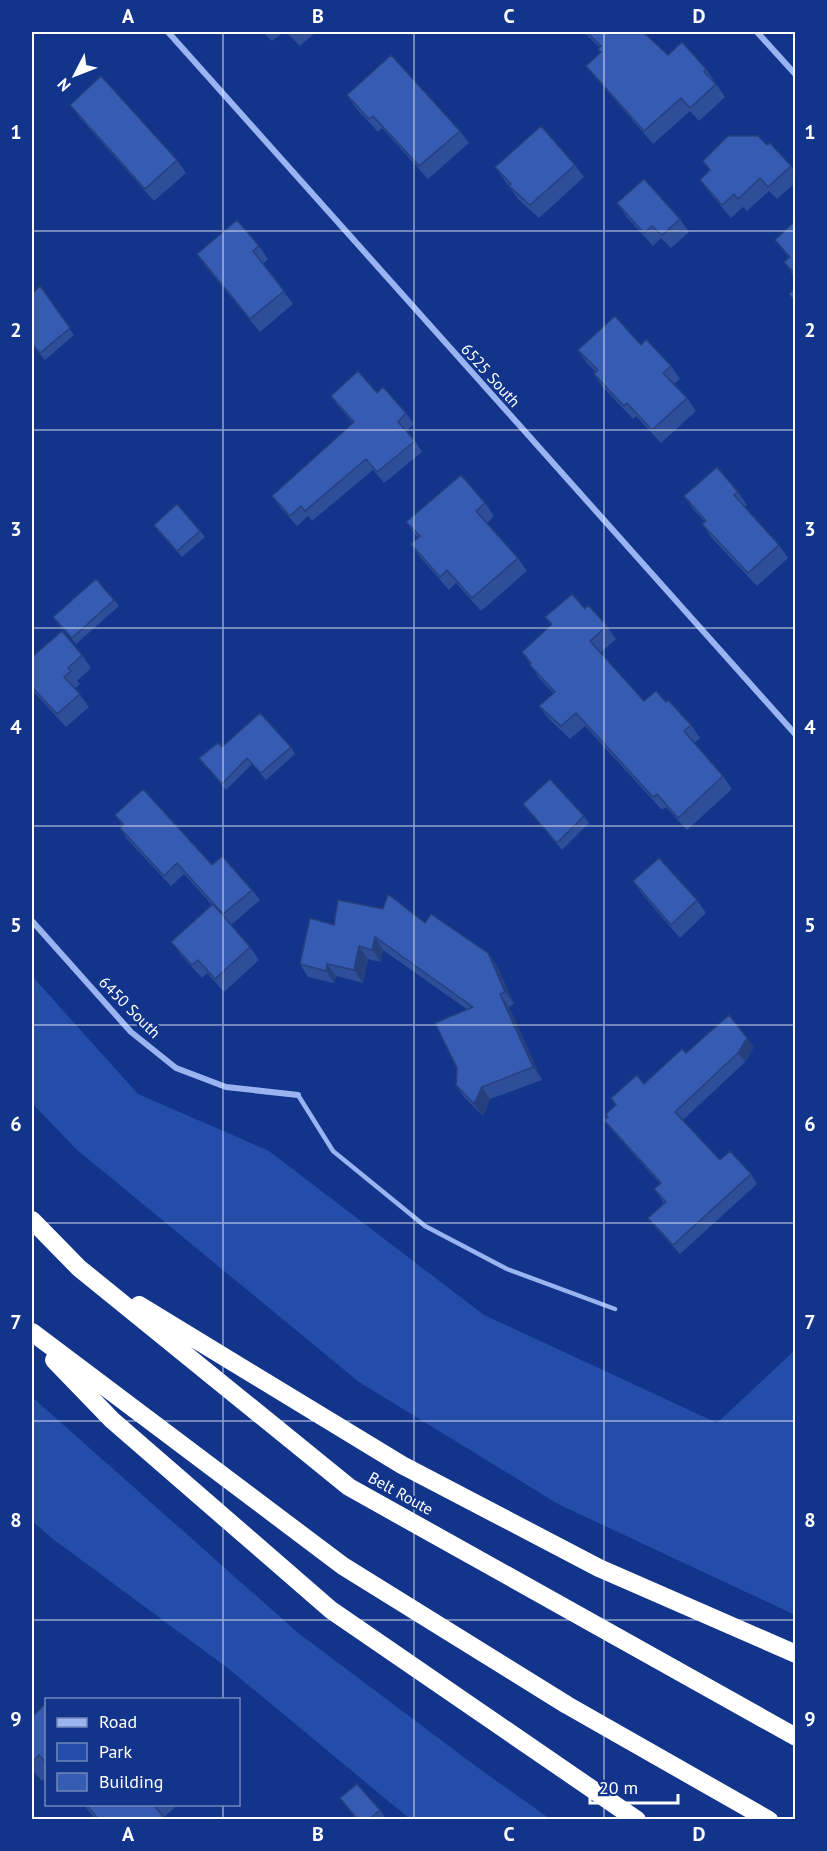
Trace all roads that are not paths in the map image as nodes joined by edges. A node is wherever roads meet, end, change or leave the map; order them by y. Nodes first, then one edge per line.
1 (168, 32) edge
2 (757, 32) edge
3 (795, 75) edge
4 (795, 735) edge
5 (32, 921) edge
6 (298, 1095) joint
7 (32, 1220) edge
8 (79, 1268) junction
9 (615, 1310) dead end
10 (32, 1332) edge
11 (32, 1337) edge
12 (795, 1654) edge
13 (795, 1737) edge
14 (638, 1820) edge
15 (769, 1820) edge

1 - 4 street, 6525 South
2 - 3 street
5 - 6 street, 6450 South
6 - 9 lane
7 - 8 highway, Belt Route
8 - 12 highway
8 - 13 highway, Belt Route
10 - 15 highway
11 - 14 highway

